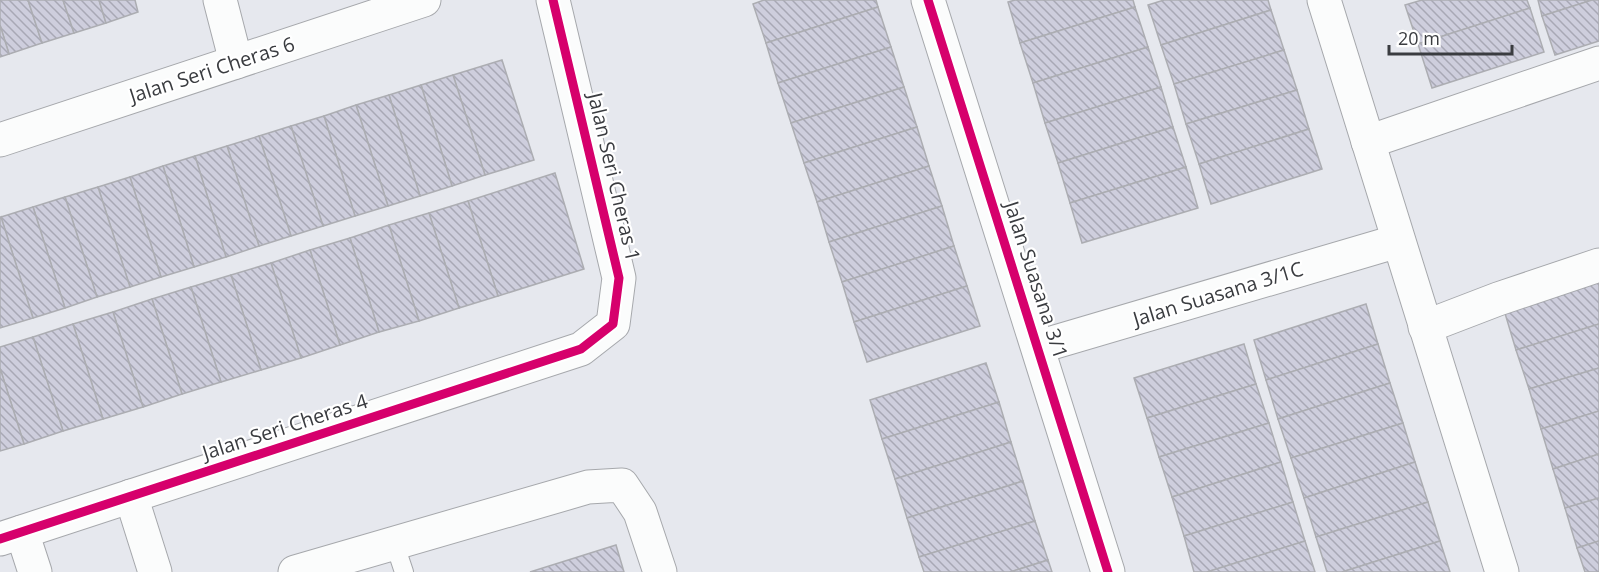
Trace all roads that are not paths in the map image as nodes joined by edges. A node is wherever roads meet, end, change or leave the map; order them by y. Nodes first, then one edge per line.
1 (220, 0) edge
2 (424, 0) edge
3 (553, 0) edge
4 (928, 0) edge
5 (1324, 0) edge
6 (236, 62) junction
7 (1599, 63) edge
8 (0, 140) edge
9 (1368, 142) junction
10 (1398, 241) junction
11 (1599, 265) edge
12 (1425, 327) junction
13 (1038, 347) junction
14 (581, 349) joint
15 (131, 496) junction
16 (11, 536) edge
17 (399, 557) edge
18 (35, 572) edge
19 (155, 572) edge
20 (295, 572) edge
21 (660, 572) edge
22 (1108, 572) edge
23 (1502, 572) edge

1 - 6 street
2 - 6 street, Jalan Seri Cheras 6
3 - 14 street, Jalan Seri Cheras 1
4 - 13 street, Jalan Suasana 3/1
5 - 9 street
6 - 8 street, Jalan Seri Cheras 6
7 - 9 street
9 - 10 street
10 - 12 street
10 - 13 street, Jalan Suasana 3/1C
11 - 12 street
12 - 23 street
13 - 22 street, Jalan Suasana 3/1
14 - 15 street, Jalan Seri Cheras 4
15 - 16 street, Jalan Seri Cheras 4
15 - 19 street
16 - 18 street
17 - 20 street
17 - 21 street

